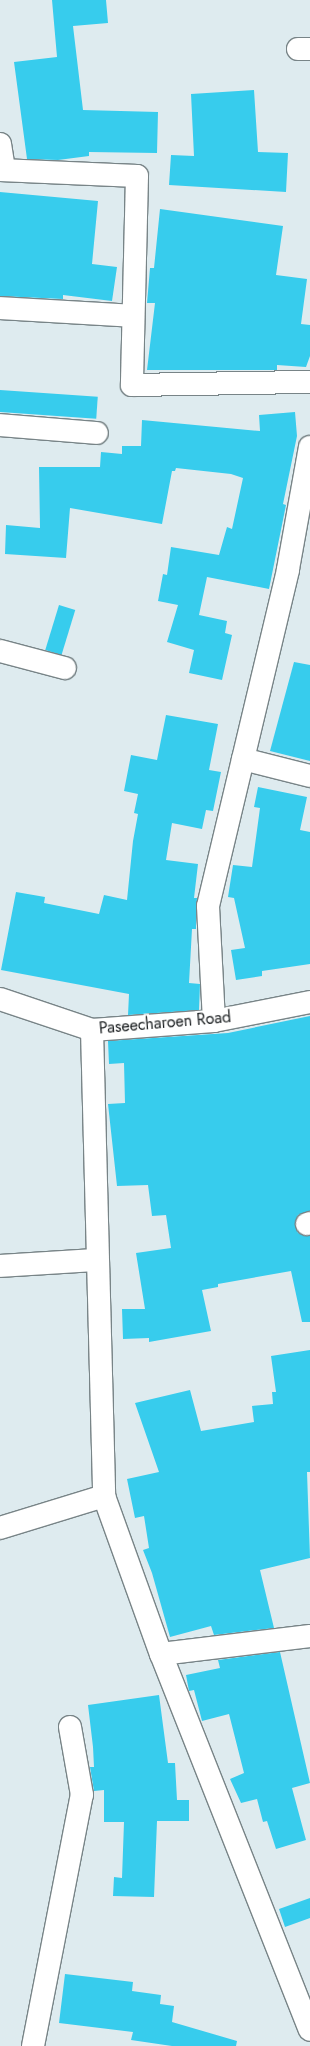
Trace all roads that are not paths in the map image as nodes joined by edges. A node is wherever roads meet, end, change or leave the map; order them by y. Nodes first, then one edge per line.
1 (0, 144) edge
2 (2, 170) edge
3 (0, 308) edge
4 (132, 316) junction
5 (310, 382) edge
6 (0, 425) edge
7 (97, 433) dead end
8 (310, 447) edge
9 (0, 651) edge
10 (64, 668) dead end
11 (243, 759) junction
12 (310, 776) edge
13 (0, 999) edge
14 (310, 1002) edge
15 (214, 1021) junction
16 (92, 1030) junction
17 (96, 1260) junction
18 (0, 1266) edge
19 (104, 1496) junction
20 (0, 1528) edge
21 (310, 1636) edge
22 (161, 1654) junction
23 (70, 1727) dead end
24 (310, 2030) edge
25 (33, 2046) edge

1 - 2 street
2 - 4 street
3 - 4 street
4 - 5 street
6 - 7 street
8 - 11 street
9 - 10 street
11 - 12 street
11 - 15 street
13 - 16 street, Paseecharoen Road
14 - 15 street, Paseecharoen Road
15 - 16 street, Paseecharoen Road
16 - 17 street
17 - 18 street
17 - 19 street
19 - 20 street
19 - 22 street
21 - 22 street
22 - 24 street
23 - 25 street

